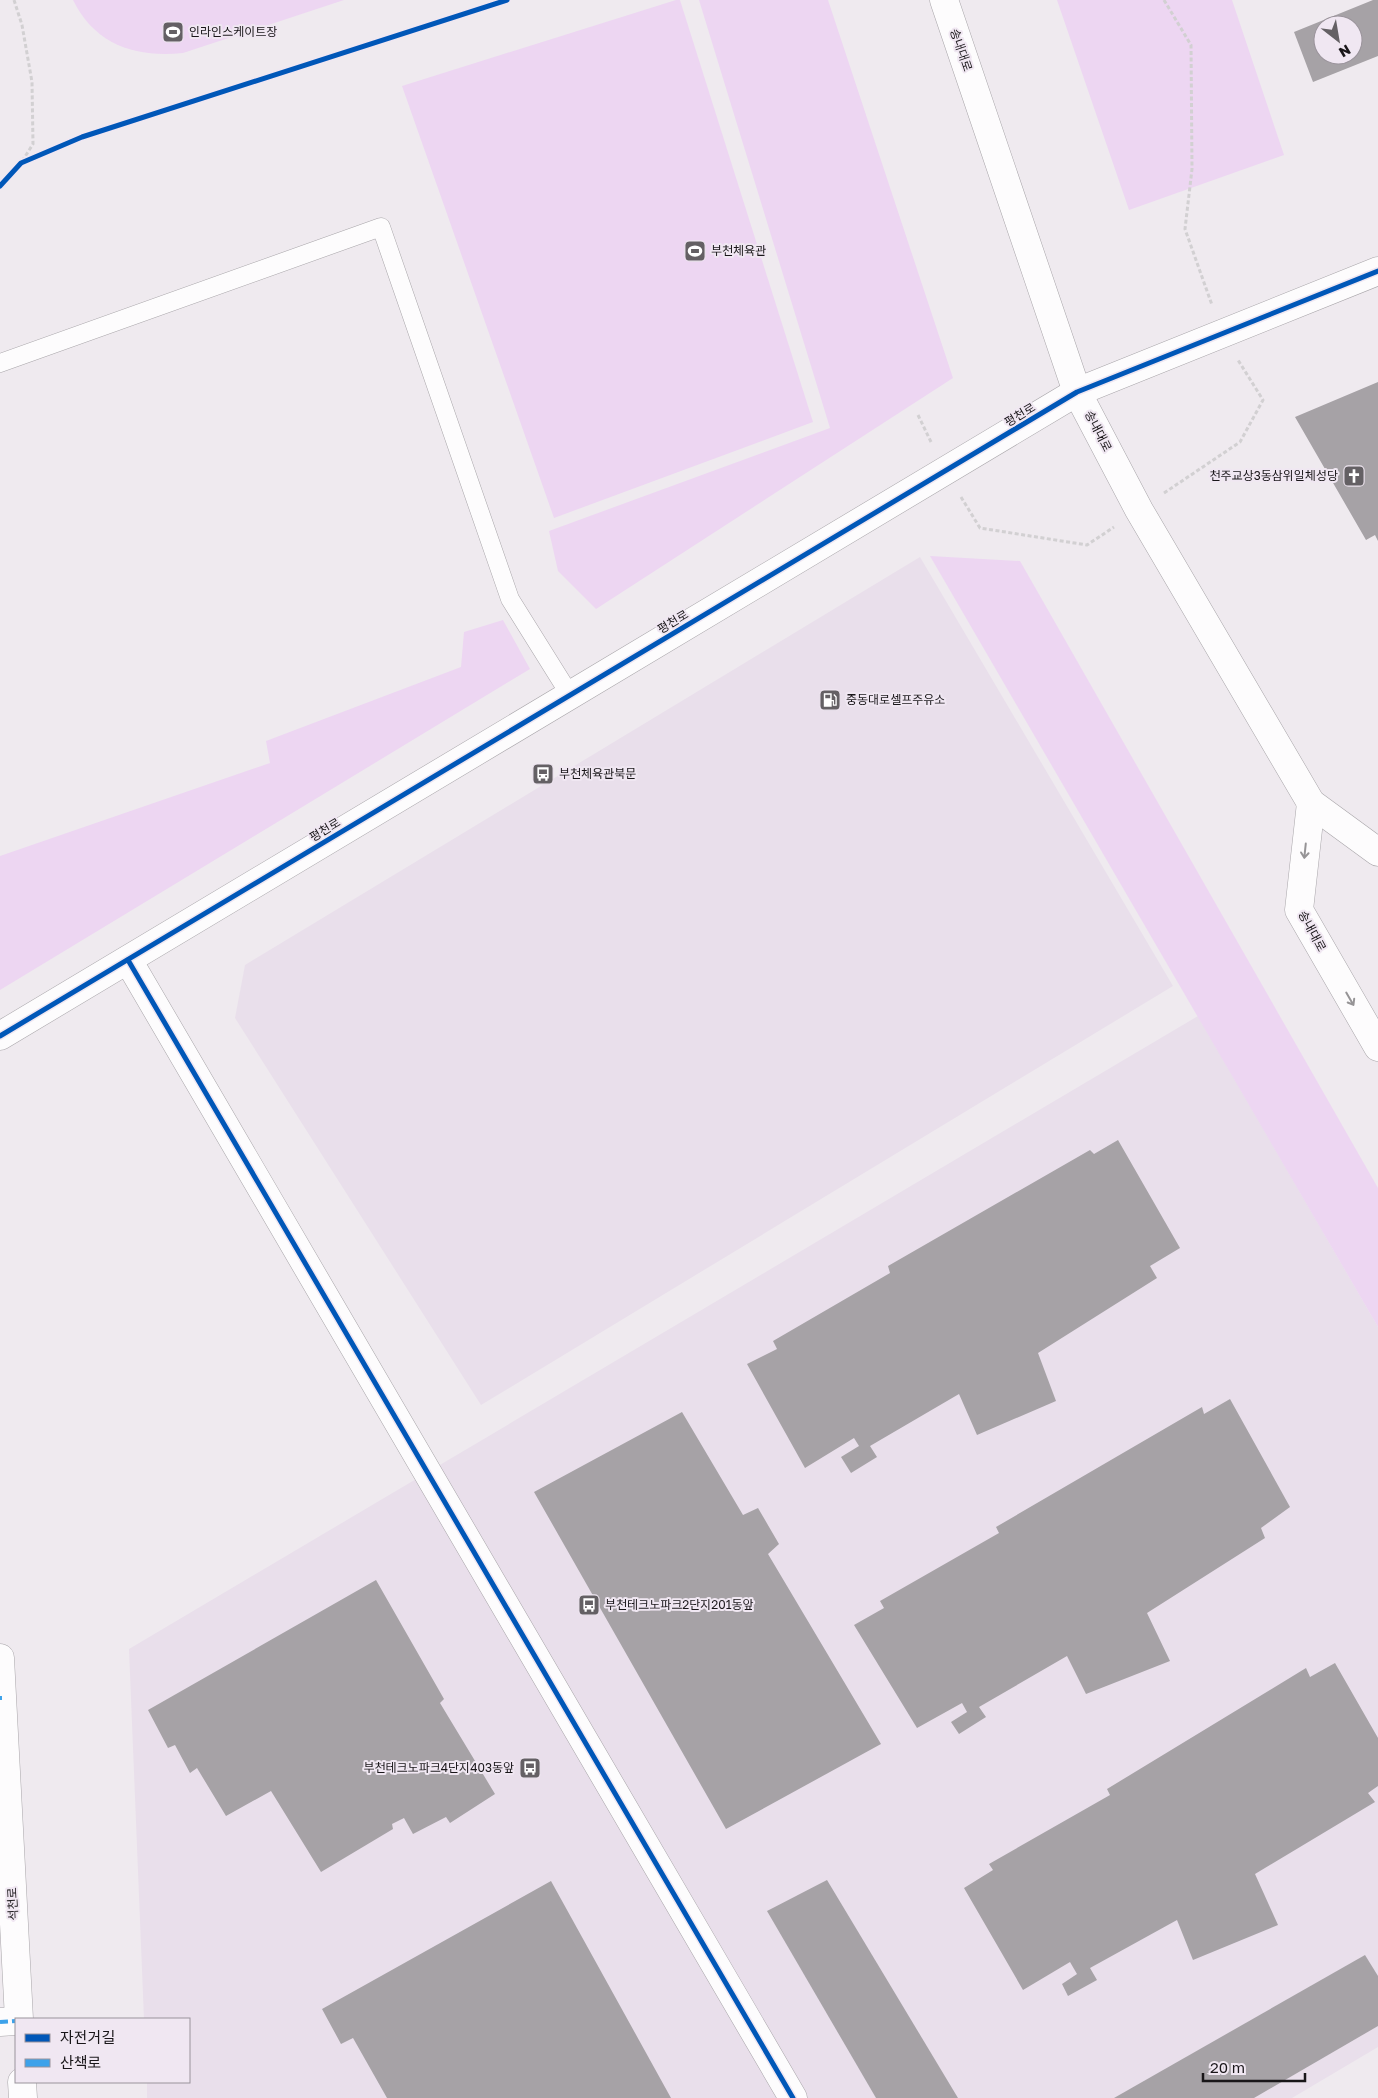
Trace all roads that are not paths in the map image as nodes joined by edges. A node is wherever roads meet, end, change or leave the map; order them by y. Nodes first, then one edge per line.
1 (944, 0) edge
2 (1378, 270) edge
3 (0, 363) edge
4 (1077, 392) junction
5 (570, 695) junction
6 (1311, 802) junction
7 (1378, 852) edge
8 (128, 960) junction
9 (0, 1036) edge
10 (1378, 1047) edge
11 (0, 1658) edge
12 (1, 1698) edge
13 (17, 2018) edge
14 (15, 2020) edge
15 (0, 2022) edge
16 (22, 2083) edge
17 (23, 2098) edge
18 (793, 2098) edge

1 - 4 street, 송내대로
2 - 4 street, 평천로
3 - 5 lane
4 - 5 street, 평천로
4 - 6 street, 송내대로
5 - 8 street, 평천로
6 - 7 street, 송내대로
6 -> 10 street, 송내대로
8 - 9 street, 평천로
8 - 18 street
11 - 12 street, 석천로
12 - 13 street, 석천로
14 - 15 street
16 - 17 street

